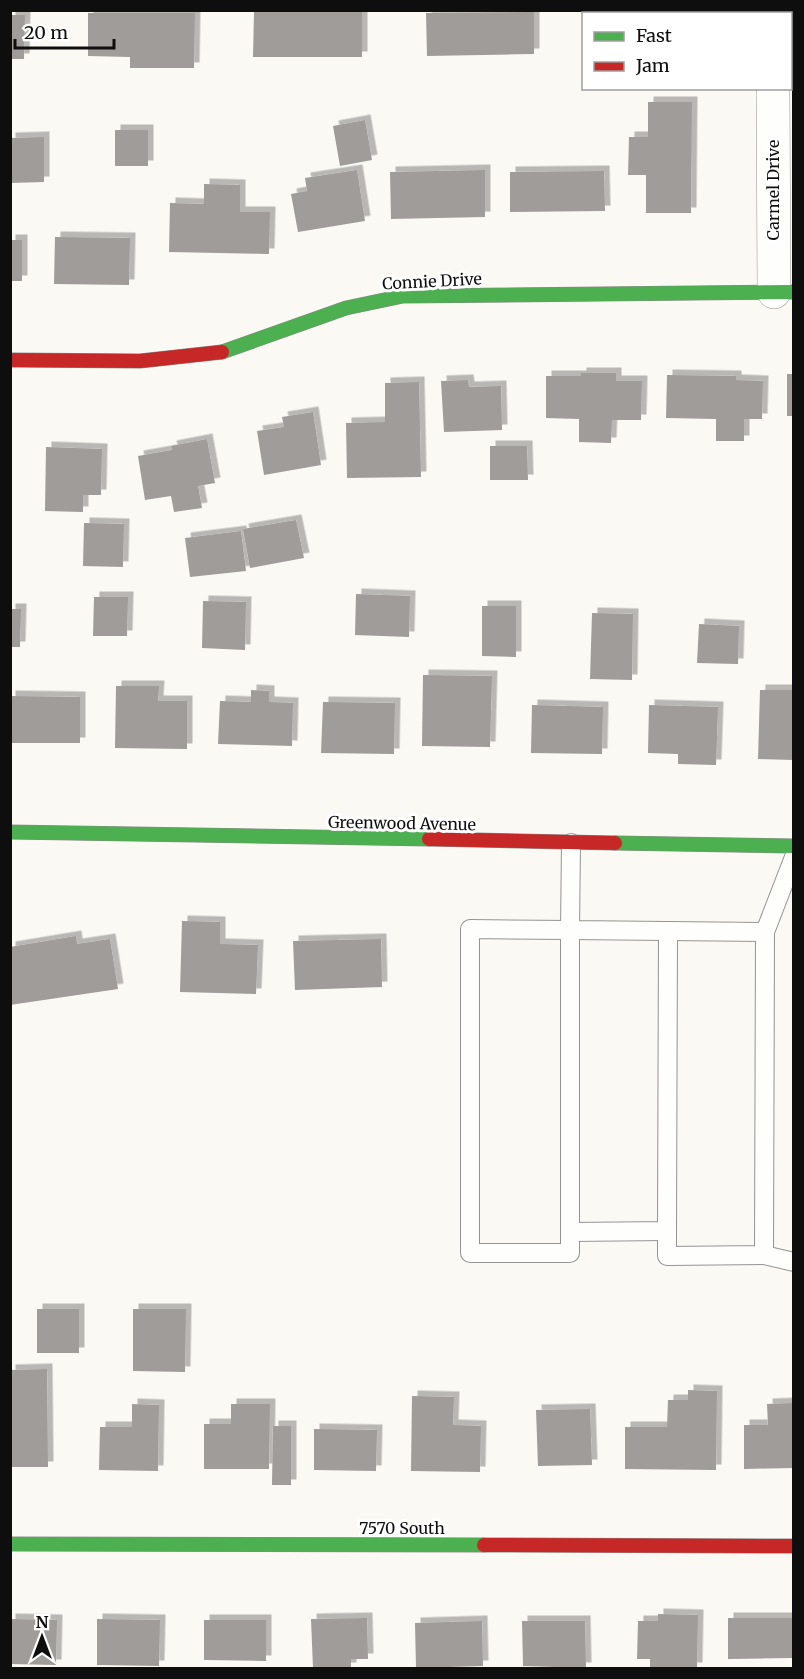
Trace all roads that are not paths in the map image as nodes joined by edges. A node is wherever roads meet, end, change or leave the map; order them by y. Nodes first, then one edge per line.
1 (773, 90) edge
2 (784, 292) edge
3 (10, 360) edge
4 (10, 832) edge
5 (571, 843) junction
6 (794, 846) edge
7 (794, 857) edge
8 (570, 930) junction
9 (668, 931) junction
10 (765, 932) junction
11 (667, 1231) junction
12 (570, 1232) junction
13 (764, 1255) junction
14 (794, 1262) edge
15 (10, 1544) edge
16 (794, 1546) edge

1 - 2 street, Carmel Drive
2 - 3 street, Connie Drive
4 - 5 street, Greenwood Avenue
5 - 6 street, Greenwood Avenue
5 - 8 lane
7 - 10 lane
8 - 9 lane
8 - 12 lane
8 - 12 lane
9 - 10 lane
9 - 11 lane
10 - 13 lane
11 - 12 lane
11 - 13 lane
13 - 14 lane
15 - 16 street, 7570 South

